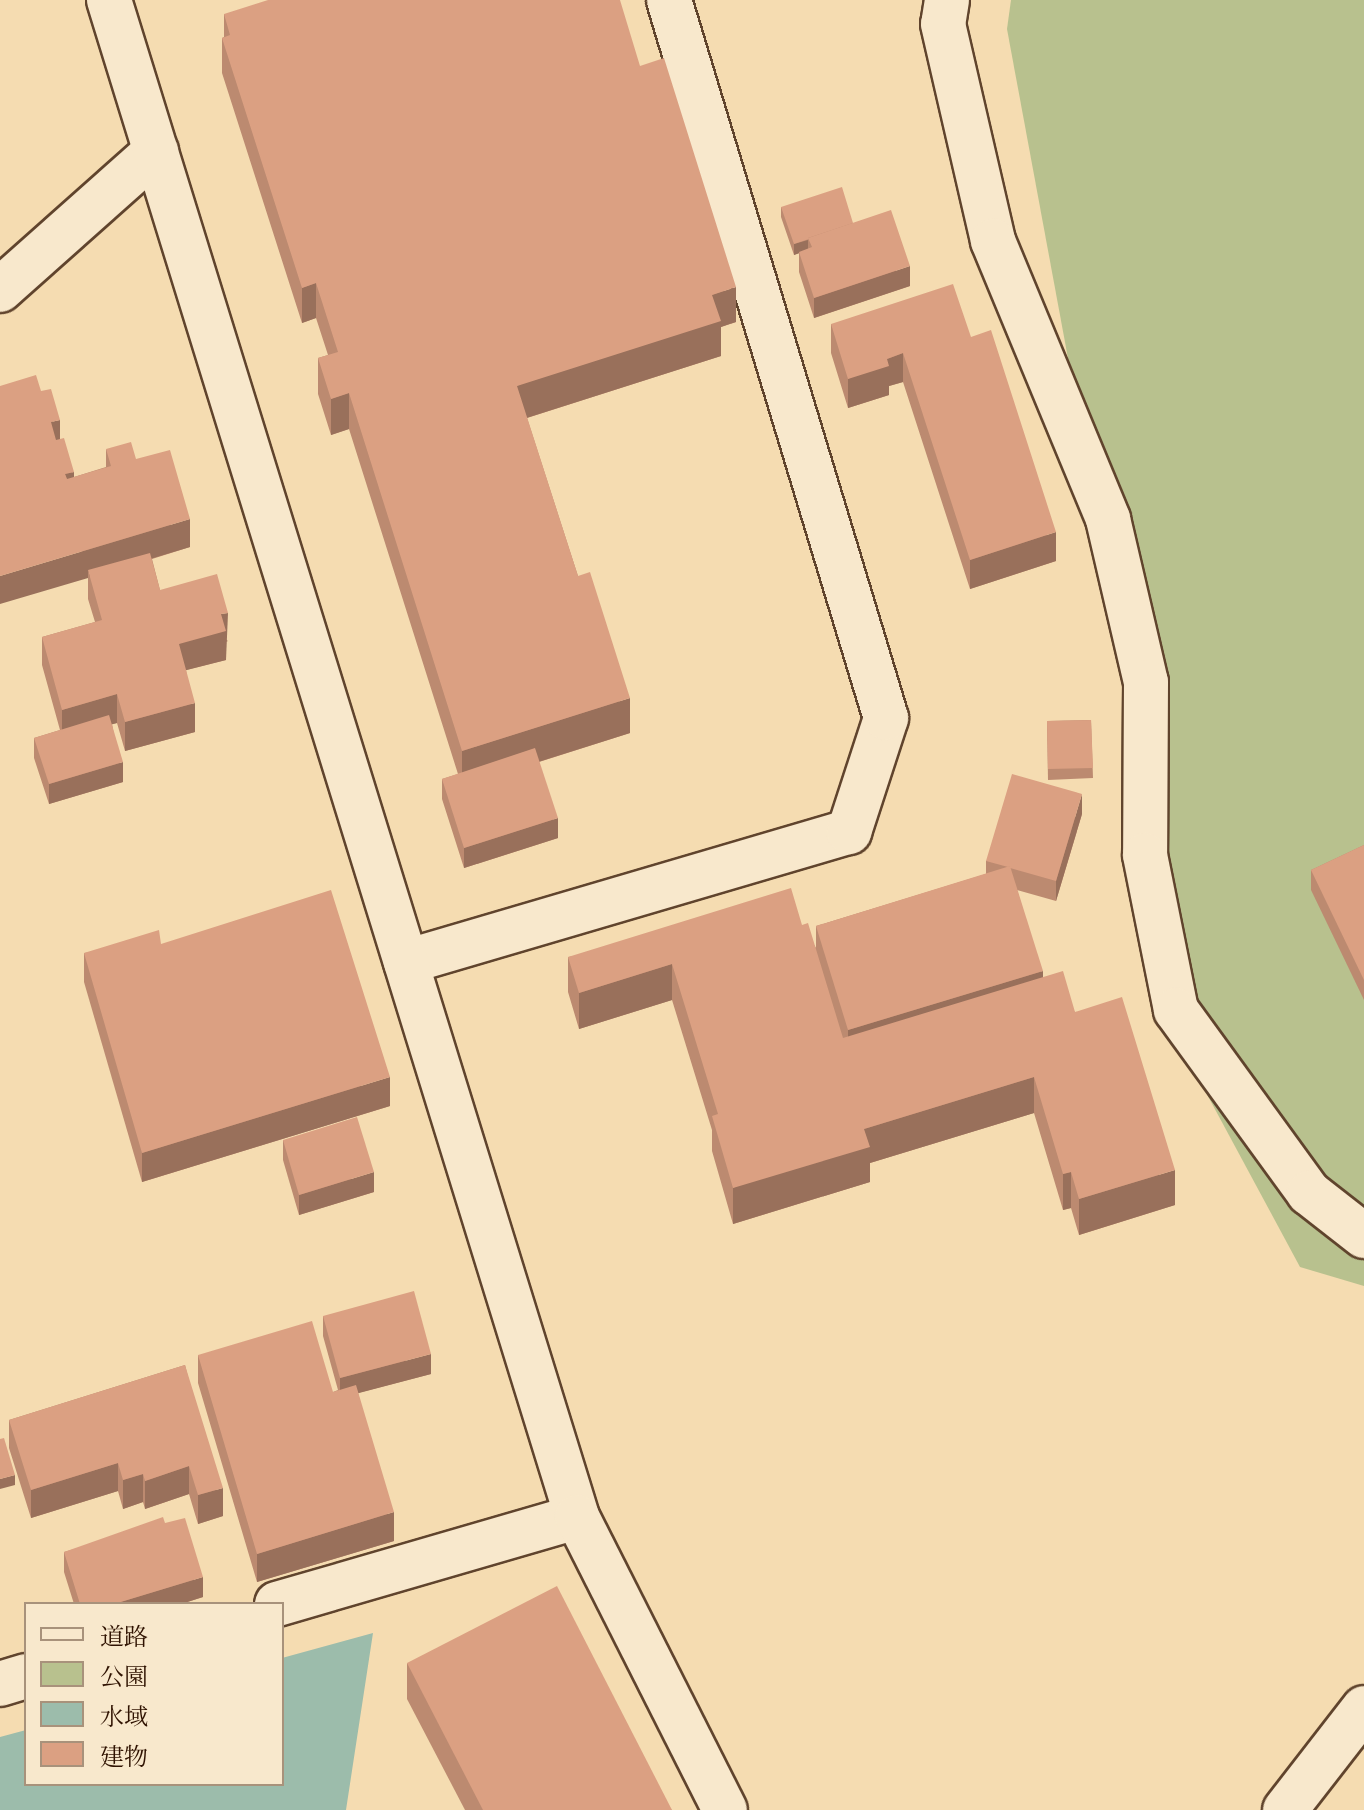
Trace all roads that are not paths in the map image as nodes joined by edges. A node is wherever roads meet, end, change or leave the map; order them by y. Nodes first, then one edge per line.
1 (109, 0) edge
2 (669, 0) edge
3 (947, 0) edge
4 (156, 151) junction
5 (0, 290) edge
6 (406, 962) junction
7 (1364, 1236) edge
8 (577, 1517) junction
9 (284, 1602) edge
10 (24, 1677) edge
11 (0, 1684) edge
12 (1364, 1708) edge
13 (725, 1810) edge
14 (1285, 1810) edge

1 - 4 street
2 - 6 street
3 - 7 street
4 - 5 street
4 - 6 street
6 - 8 street
8 - 9 street
8 - 13 street
10 - 11 street
12 - 14 street

